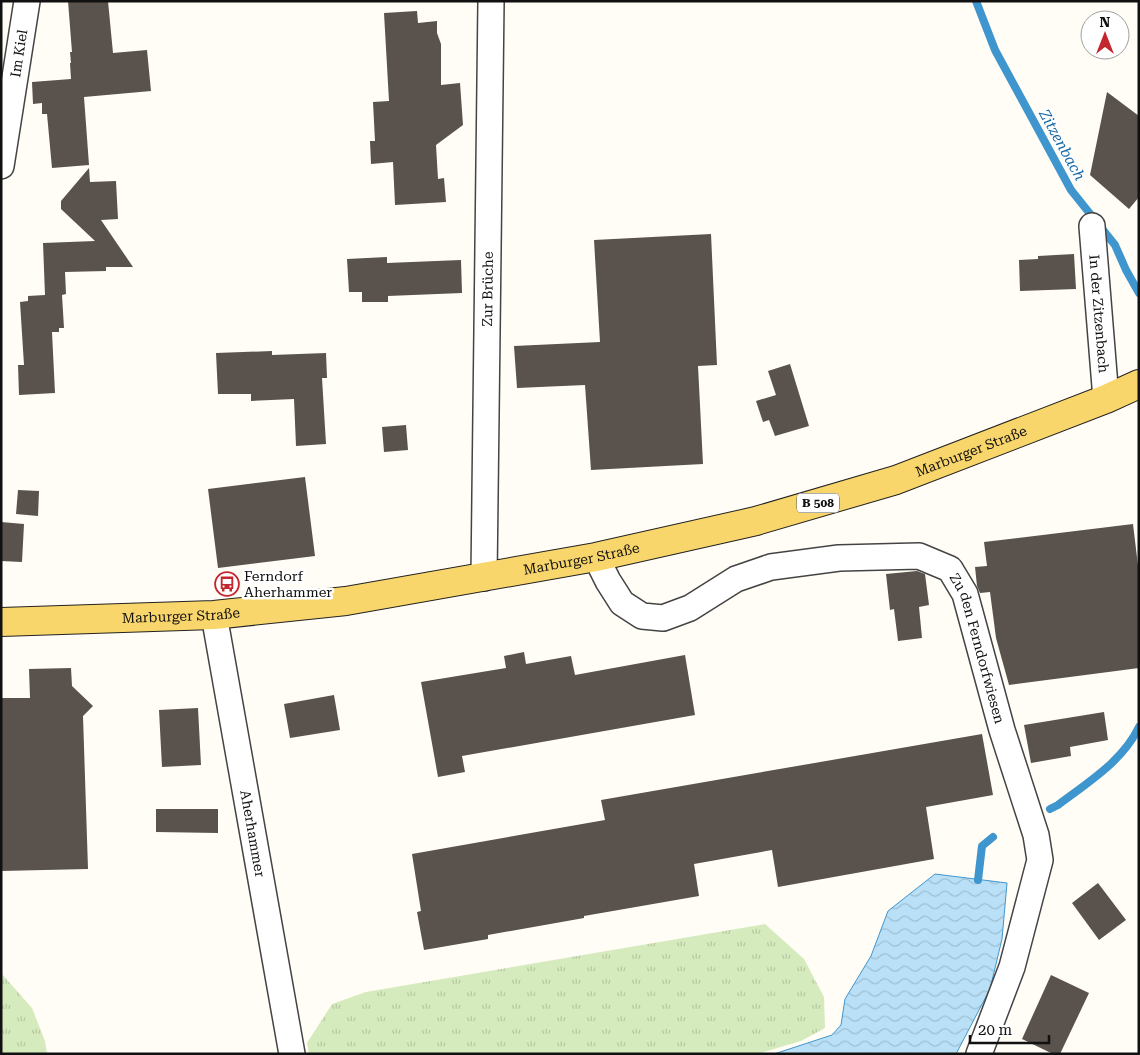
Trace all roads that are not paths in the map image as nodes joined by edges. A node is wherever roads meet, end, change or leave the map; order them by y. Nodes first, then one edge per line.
1 (27, 1) edge
2 (491, 1) edge
3 (1, 166) edge
4 (1092, 226) dead end
5 (1139, 384) edge
6 (1106, 399) junction
7 (596, 558) junction
8 (484, 578) junction
9 (214, 615) junction
10 (1, 622) edge
11 (292, 1054) edge
12 (979, 1054) edge

1 - 3 street, Im Kiel
2 - 8 street, Zur Brüche
4 - 6 street, In der Zitzenbach
5 - 6 main road, Marburger Straße / B 508
6 - 7 main road, Marburger Straße / B 508
7 - 8 main road, Marburger Straße / B 508
7 - 12 street, Zu den Ferndorfwiesen
8 - 9 main road, Marburger Straße / B 508
9 - 10 main road, Marburger Straße / B 508
9 - 11 street, Aherhammer

